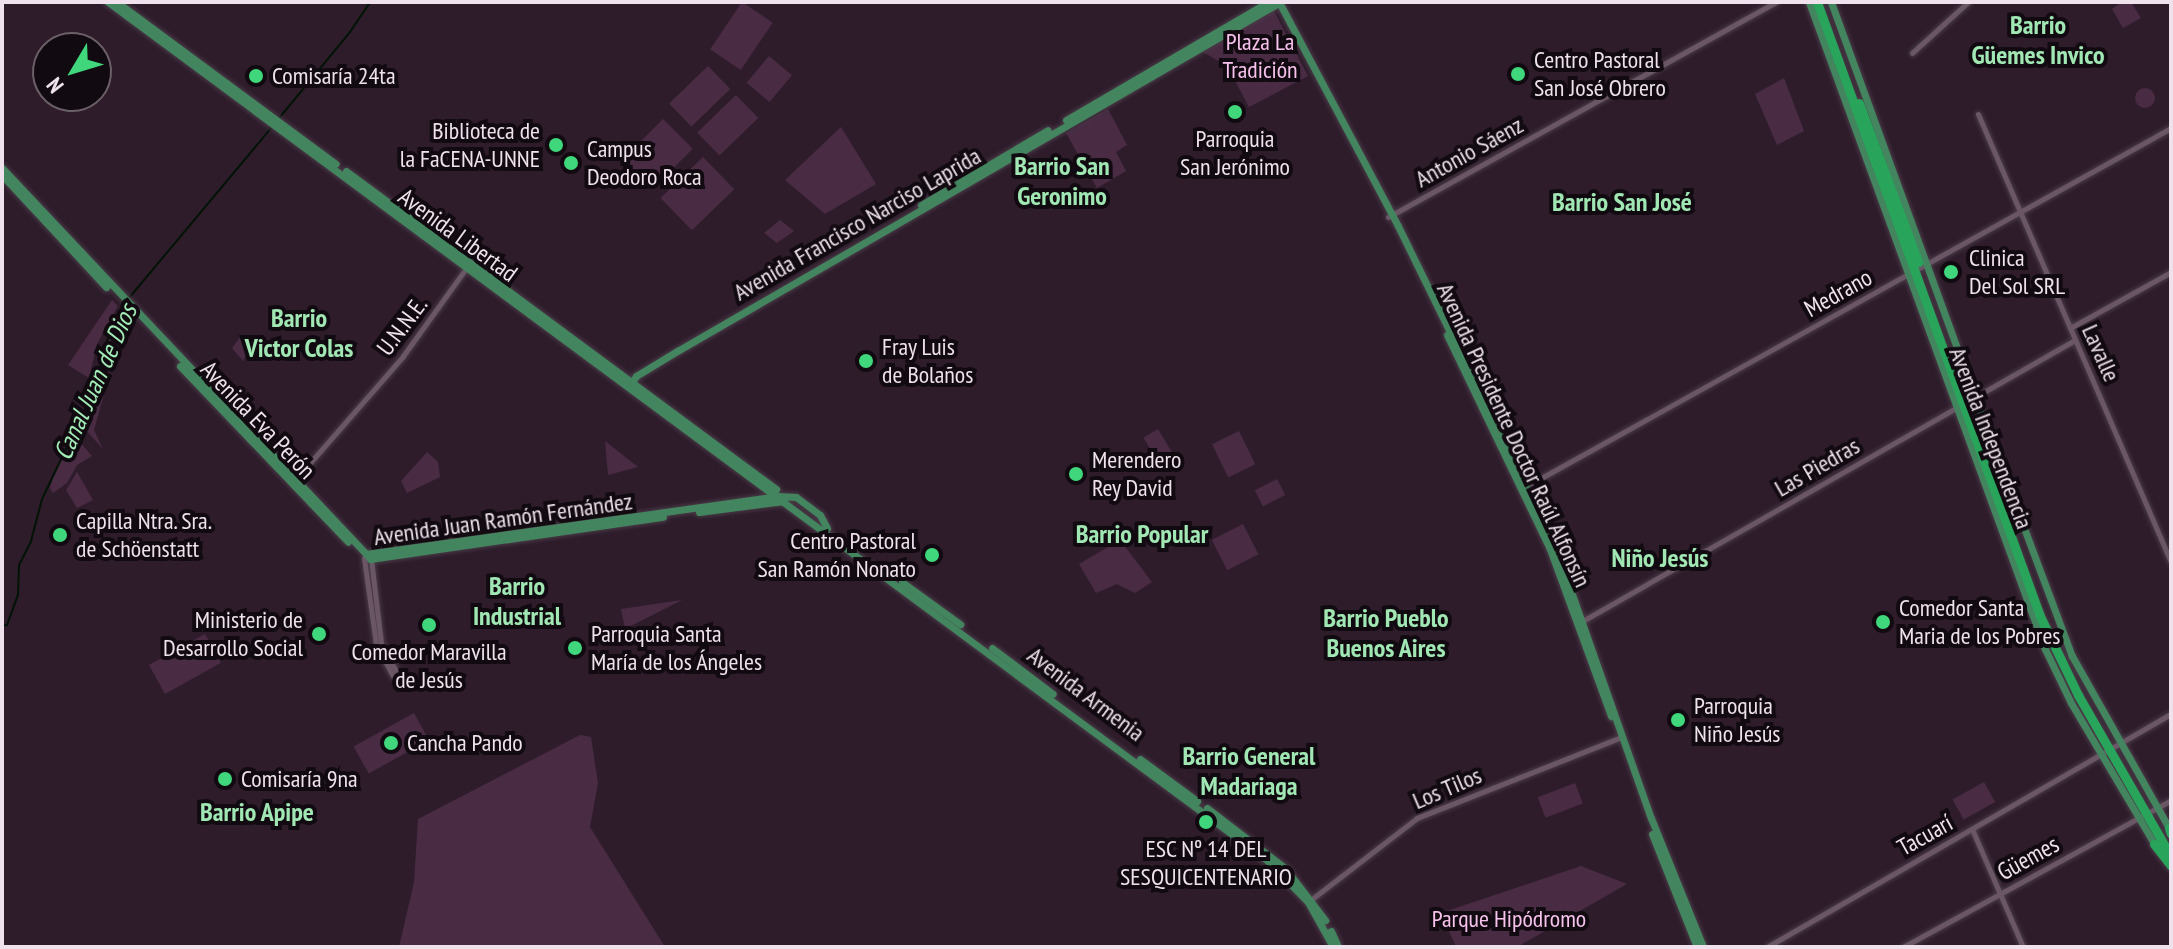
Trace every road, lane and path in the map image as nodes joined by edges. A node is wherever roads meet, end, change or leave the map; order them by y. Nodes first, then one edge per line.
1 (108, 2) edge
2 (117, 2) edge
3 (1276, 2) edge
4 (1776, 2) edge
5 (1809, 2) edge
6 (1820, 2) edge
7 (1831, 2) edge
8 (1968, 2) edge
9 (1912, 53) dead end
10 (1978, 114) dead end
11 (2171, 128) edge
12 (1870, 139) junction
13 (2, 168) edge
14 (2, 175) edge
15 (1896, 181) junction
16 (1880, 197) junction
17 (2020, 212) junction
18 (1390, 216) junction
19 (469, 265) junction
20 (1918, 269) junction
21 (2171, 272) edge
22 (124, 303) junction
23 (2070, 328) junction
24 (2075, 340) junction
25 (628, 381) junction
26 (1966, 401) junction
27 (1993, 445) junction
28 (1973, 450) junction
29 (293, 482) junction
30 (764, 485) junction
31 (1524, 488) junction
32 (763, 498) junction
33 (782, 498) junction
34 (2004, 510) junction
35 (2015, 547) junction
36 (367, 557) junction
37 (2171, 562) edge
38 (2025, 592) junction
39 (1580, 622) junction
40 (395, 674) dead end
41 (2171, 714) edge
42 (1619, 738) junction
43 (2112, 749) junction
44 (2171, 800) edge
45 (2148, 812) junction
46 (1972, 829) junction
47 (2170, 831) edge
48 (2154, 844) joint
49 (2171, 846) edge
50 (2171, 857) edge
51 (2171, 868) edge
52 (2000, 894) junction
53 (1310, 901) junction
54 (1336, 947) edge
55 (1700, 947) edge
56 (1767, 947) edge
57 (1903, 947) edge
58 (2023, 947) edge

1 - 19 main road, Avenida Libertad
2 - 19 main road, Avenida Libertad
3 - 18 main road, Avenida Presidente Doctor Raúl Alfonsín
3 - 25 main road, Avenida Francisco Narciso Laprida
4 - 18 street, Antonio Sáenz
5 - 16 main road, Avenida Independencia
6 - 12 highway, Avenida Independencia
7 - 15 main road, Avenida Independencia
8 - 9 street
10 - 17 street, Lavalle
11 - 17 street, Medrano
12 - 15 highway
12 - 16 highway
12 - 20 highway, Avenida Independencia
13 - 22 main road, Avenida Eva Perón
14 - 22 main road, Avenida Eva Perón
15 - 20 main road, Avenida Independencia
16 - 20 main road, Avenida Independencia
17 - 20 street, Medrano
17 - 23 street, Lavalle
18 - 31 main road, Avenida Presidente Doctor Raúl Alfonsín
18 - 31 main road, Avenida Presidente Doctor Raúl Alfonsín
19 - 25 main road, Avenida Libertad
19 - 29 street, U.N.N.E.
20 - 26 highway, Avenida Independencia
20 - 31 street, Medrano
21 - 23 street
22 - 29 main road, Avenida Eva Perón
23 - 24 street, Lavalle
24 - 26 street, Las Piedras
24 - 37 street, Lavalle
25 - 30 main road, Avenida Libertad
25 - 33 main road, Avenida Libertad
26 - 27 main road, Avenida Independencia
26 - 28 main road, Avenida Independencia
26 - 34 highway, Avenida Independencia
26 - 39 street, Las Piedras
27 - 34 highway
27 - 43 main road, Avenida Independencia
28 - 34 highway
28 - 38 main road, Avenida Independencia
29 - 36 main road, Avenida Eva Perón
30 - 32 main road
30 - 33 main road, Avenida Libertad
31 - 39 main road, Avenida Presidente Doctor Raúl Alfonsín
32 - 33 main road, Avenida Juan Ramón Fernández
32 - 36 main road, Avenida Juan Ramón Fernández
33 - 36 main road, Avenida Juan Ramón Fernández
33 - 53 main road, Avenida Armenia
33 - 53 main road, Avenida Armenia
34 - 35 highway, Avenida Independencia
34 - 43 highway, Avenida Independencia
35 - 38 highway
35 - 43 highway, Avenida Independencia
36 - 40 street
38 - 43 main road, Avenida Independencia
39 - 42 main road, Avenida Presidente Doctor Raúl Alfonsín
39 - 55 main road, Avenida Presidente Doctor Raúl Alfonsín
41 - 43 street, Tacuarí
42 - 53 street, Los Tilos
42 - 55 main road, Avenida Presidente Doctor Raúl Alfonsín
43 - 45 highway, Avenida Independencia
43 - 46 street, Tacuarí
44 - 45 street, Güemes
45 - 47 main road, Avenida Independencia
45 - 48 main road, Avenida Independencia
45 - 49 highway, Avenida Independencia
45 - 50 highway, Avenida Independencia
45 - 52 street, Güemes
46 - 52 street
46 - 56 street, Tacuarí
48 - 51 highway
52 - 57 street, Güemes
52 - 58 street
53 - 54 main road, Avenida Armenia

